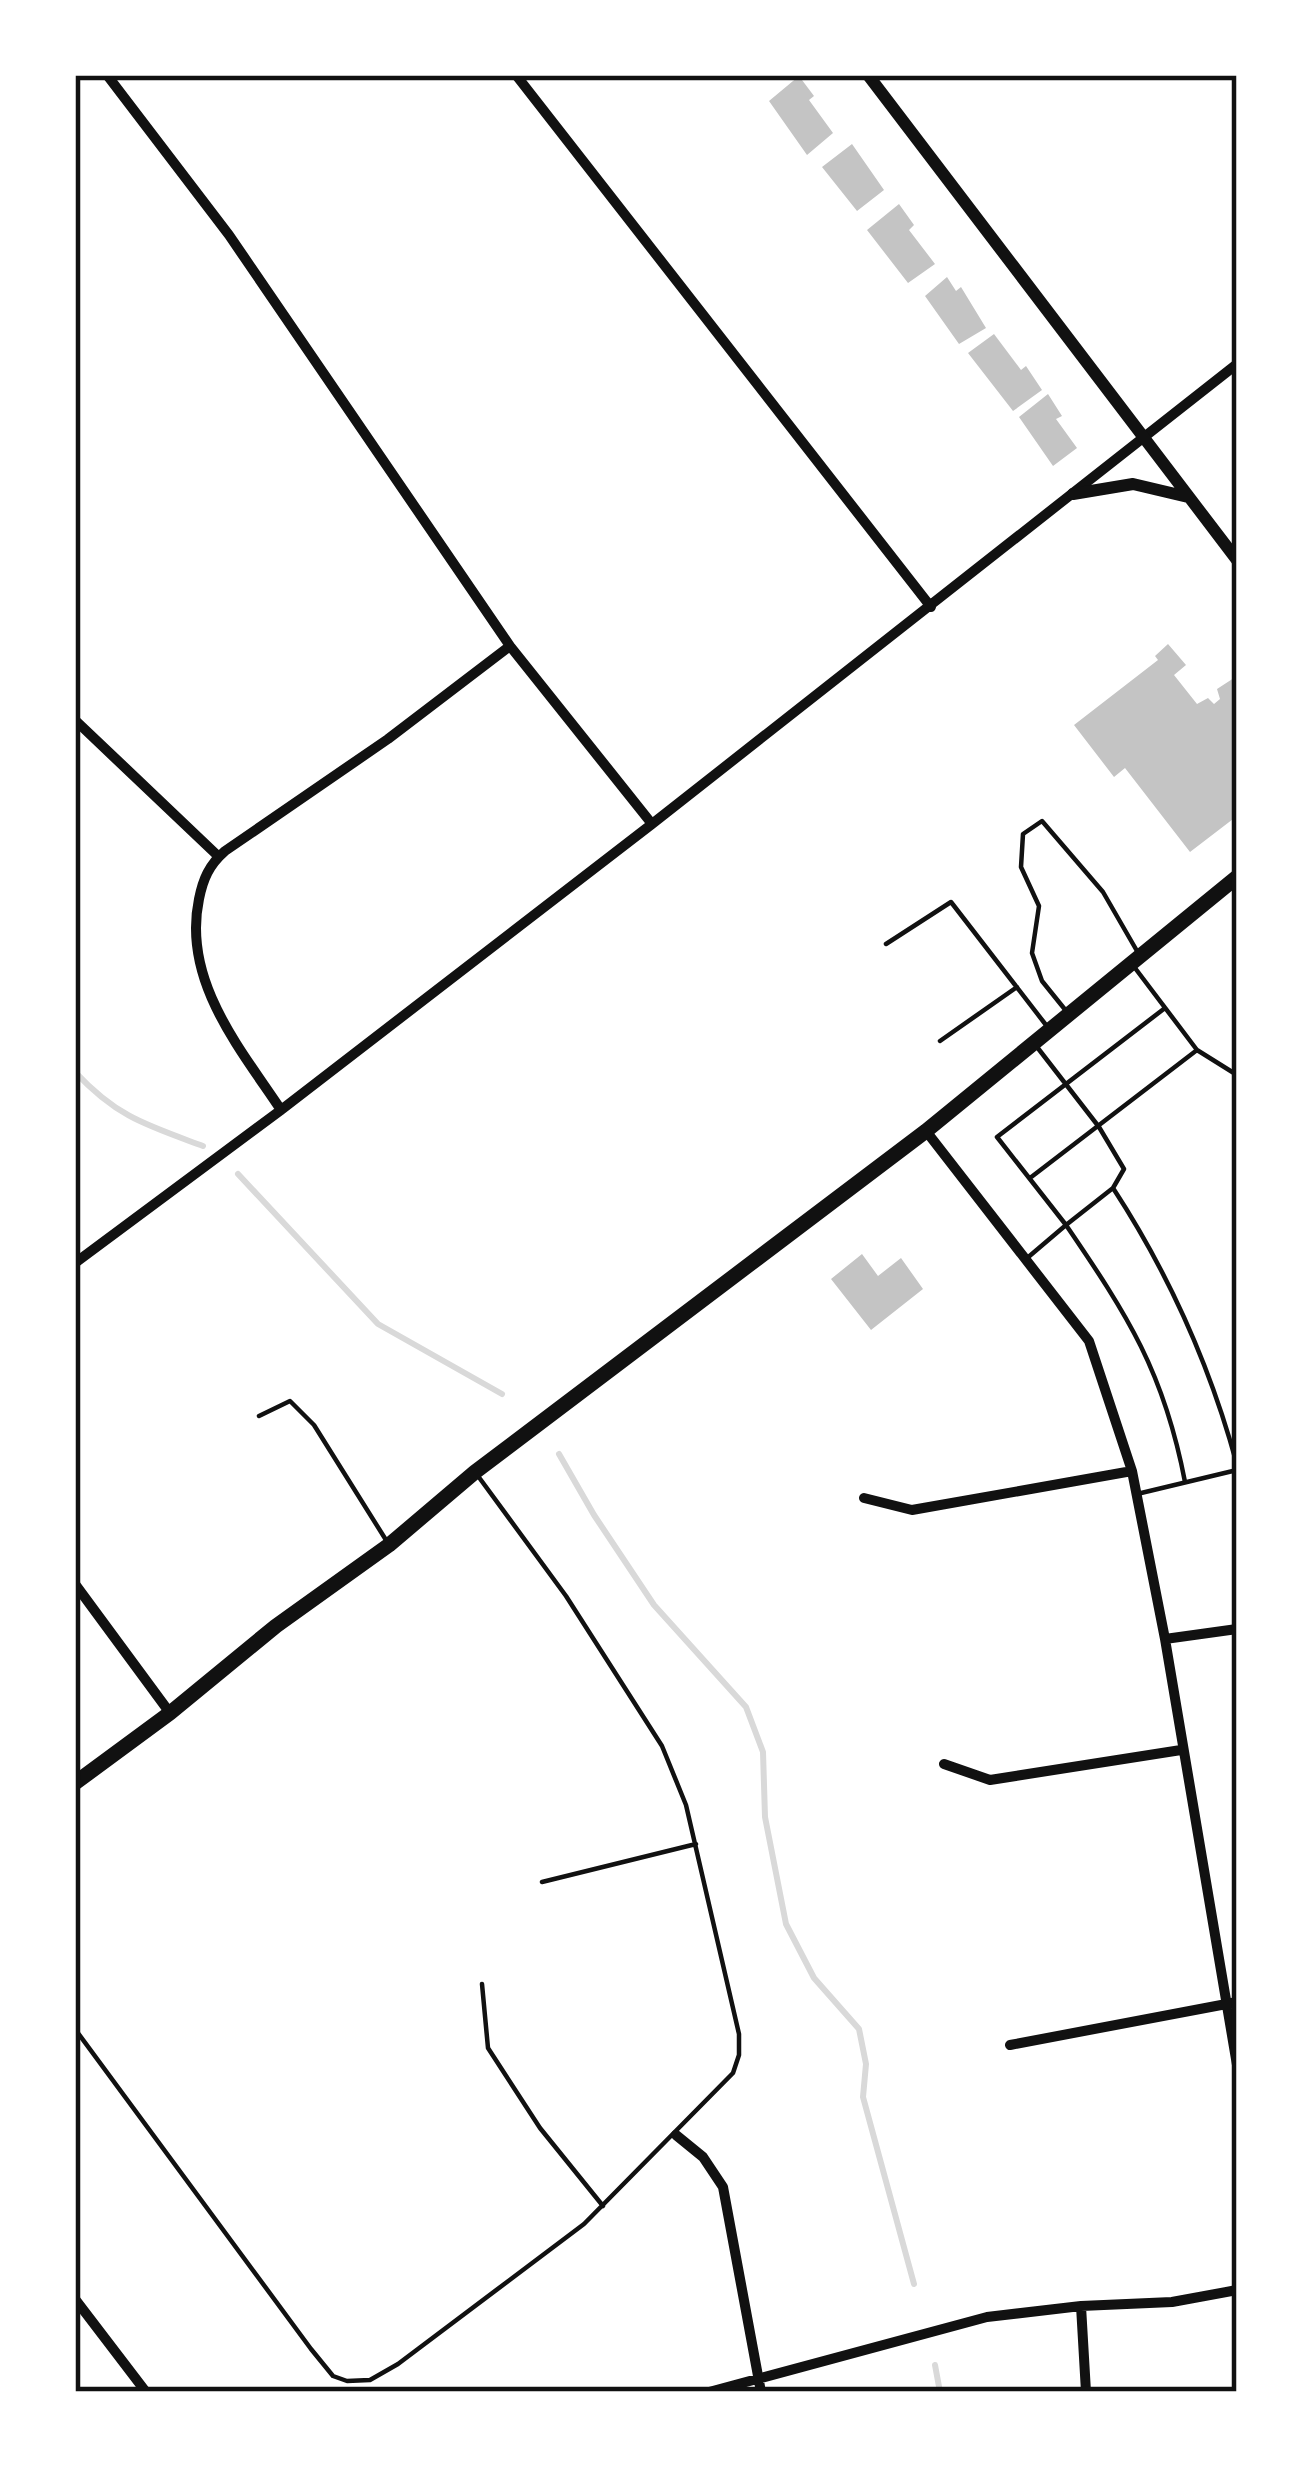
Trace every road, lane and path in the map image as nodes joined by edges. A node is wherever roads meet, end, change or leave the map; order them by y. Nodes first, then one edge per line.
1 (107, 75) edge
2 (516, 75) edge
3 (868, 75) edge
4 (1237, 364) edge
5 (1143, 439) junction
6 (1073, 494) junction
7 (1188, 497) junction
8 (1237, 560) edge
9 (932, 607) junction
10 (510, 646) junction
11 (75, 720) edge
12 (652, 824) junction
13 (218, 856) junction
14 (1237, 877) edge
15 (886, 944) dead end
16 (1136, 960) junction
17 (1017, 987) junction
18 (1165, 1008) junction
19 (1070, 1014) junction
20 (1050, 1030) junction
21 (940, 1041) dead end
22 (1034, 1043) junction
23 (1197, 1050) junction
24 (1237, 1076) edge
25 (1067, 1085) junction
26 (280, 1110) junction
27 (1100, 1127) junction
28 (926, 1131) junction
29 (1030, 1179) junction
30 (1113, 1188) junction
31 (1066, 1226) junction
32 (1025, 1259) junction
33 (75, 1263) edge
34 (259, 1415) dead end
35 (1237, 1417) edge
36 (1226, 1422) junction
37 (1237, 1467) edge
38 (475, 1472) junction
39 (1132, 1472) junction
40 (1185, 1482) junction
41 (1137, 1494) junction
42 (864, 1498) dead end
43 (389, 1545) junction
44 (75, 1584) edge
45 (1237, 1629) edge
46 (1165, 1639) junction
47 (170, 1713) junction
48 (1181, 1750) junction
49 (944, 1763) dead end
50 (75, 1783) edge
51 (696, 1844) junction
52 (542, 1882) dead end
53 (482, 1984) dead end
54 (1232, 2002) edge
55 (75, 2029) edge
56 (1010, 2044) dead end
57 (1237, 2066) edge
58 (676, 2135) junction
59 (603, 2206) junction
60 (1237, 2290) edge
61 (75, 2299) edge
62 (1081, 2306) junction
63 (758, 2376) junction
64 (146, 2392) edge
65 (710, 2392) edge
66 (761, 2392) edge
67 (1086, 2392) edge

1 - 10 street
2 - 9 street
3 - 5 street
4 - 5 street
5 - 6 street
5 - 7 street
6 - 7 street
6 - 9 street
7 - 8 street
9 - 12 street
10 - 12 street
10 - 13 street
11 - 13 street
12 - 26 street
13 - 26 street
14 - 16 main road
15 - 17 lane
16 - 18 lane
16 - 19 main road
16 - 19 lane
17 - 20 lane
17 - 21 lane
18 - 23 lane
18 - 25 lane
19 - 20 main road
20 - 22 main road
22 - 25 lane
22 - 28 main road
23 - 24 lane
23 - 27 lane
25 - 27 lane
25 - 29 lane
26 - 33 street
27 - 29 lane
27 - 30 lane
28 - 32 street
28 - 38 main road
29 - 31 lane
30 - 31 lane
30 - 36 lane
31 - 32 lane
31 - 40 lane
32 - 39 street
34 - 43 lane
35 - 36 lane
36 - 37 lane
37 - 40 lane
38 - 43 main road
38 - 51 lane
39 - 41 street
39 - 42 street
40 - 41 lane
41 - 46 street
43 - 47 main road
44 - 47 street
45 - 46 street
46 - 48 street
47 - 50 main road
48 - 49 street
48 - 54 street
51 - 52 lane
51 - 58 lane
53 - 59 lane
54 - 56 street
54 - 57 street
55 - 59 lane
58 - 59 lane
58 - 63 street
60 - 62 street
61 - 64 street
62 - 63 street
62 - 67 street
63 - 65 street
63 - 66 street

